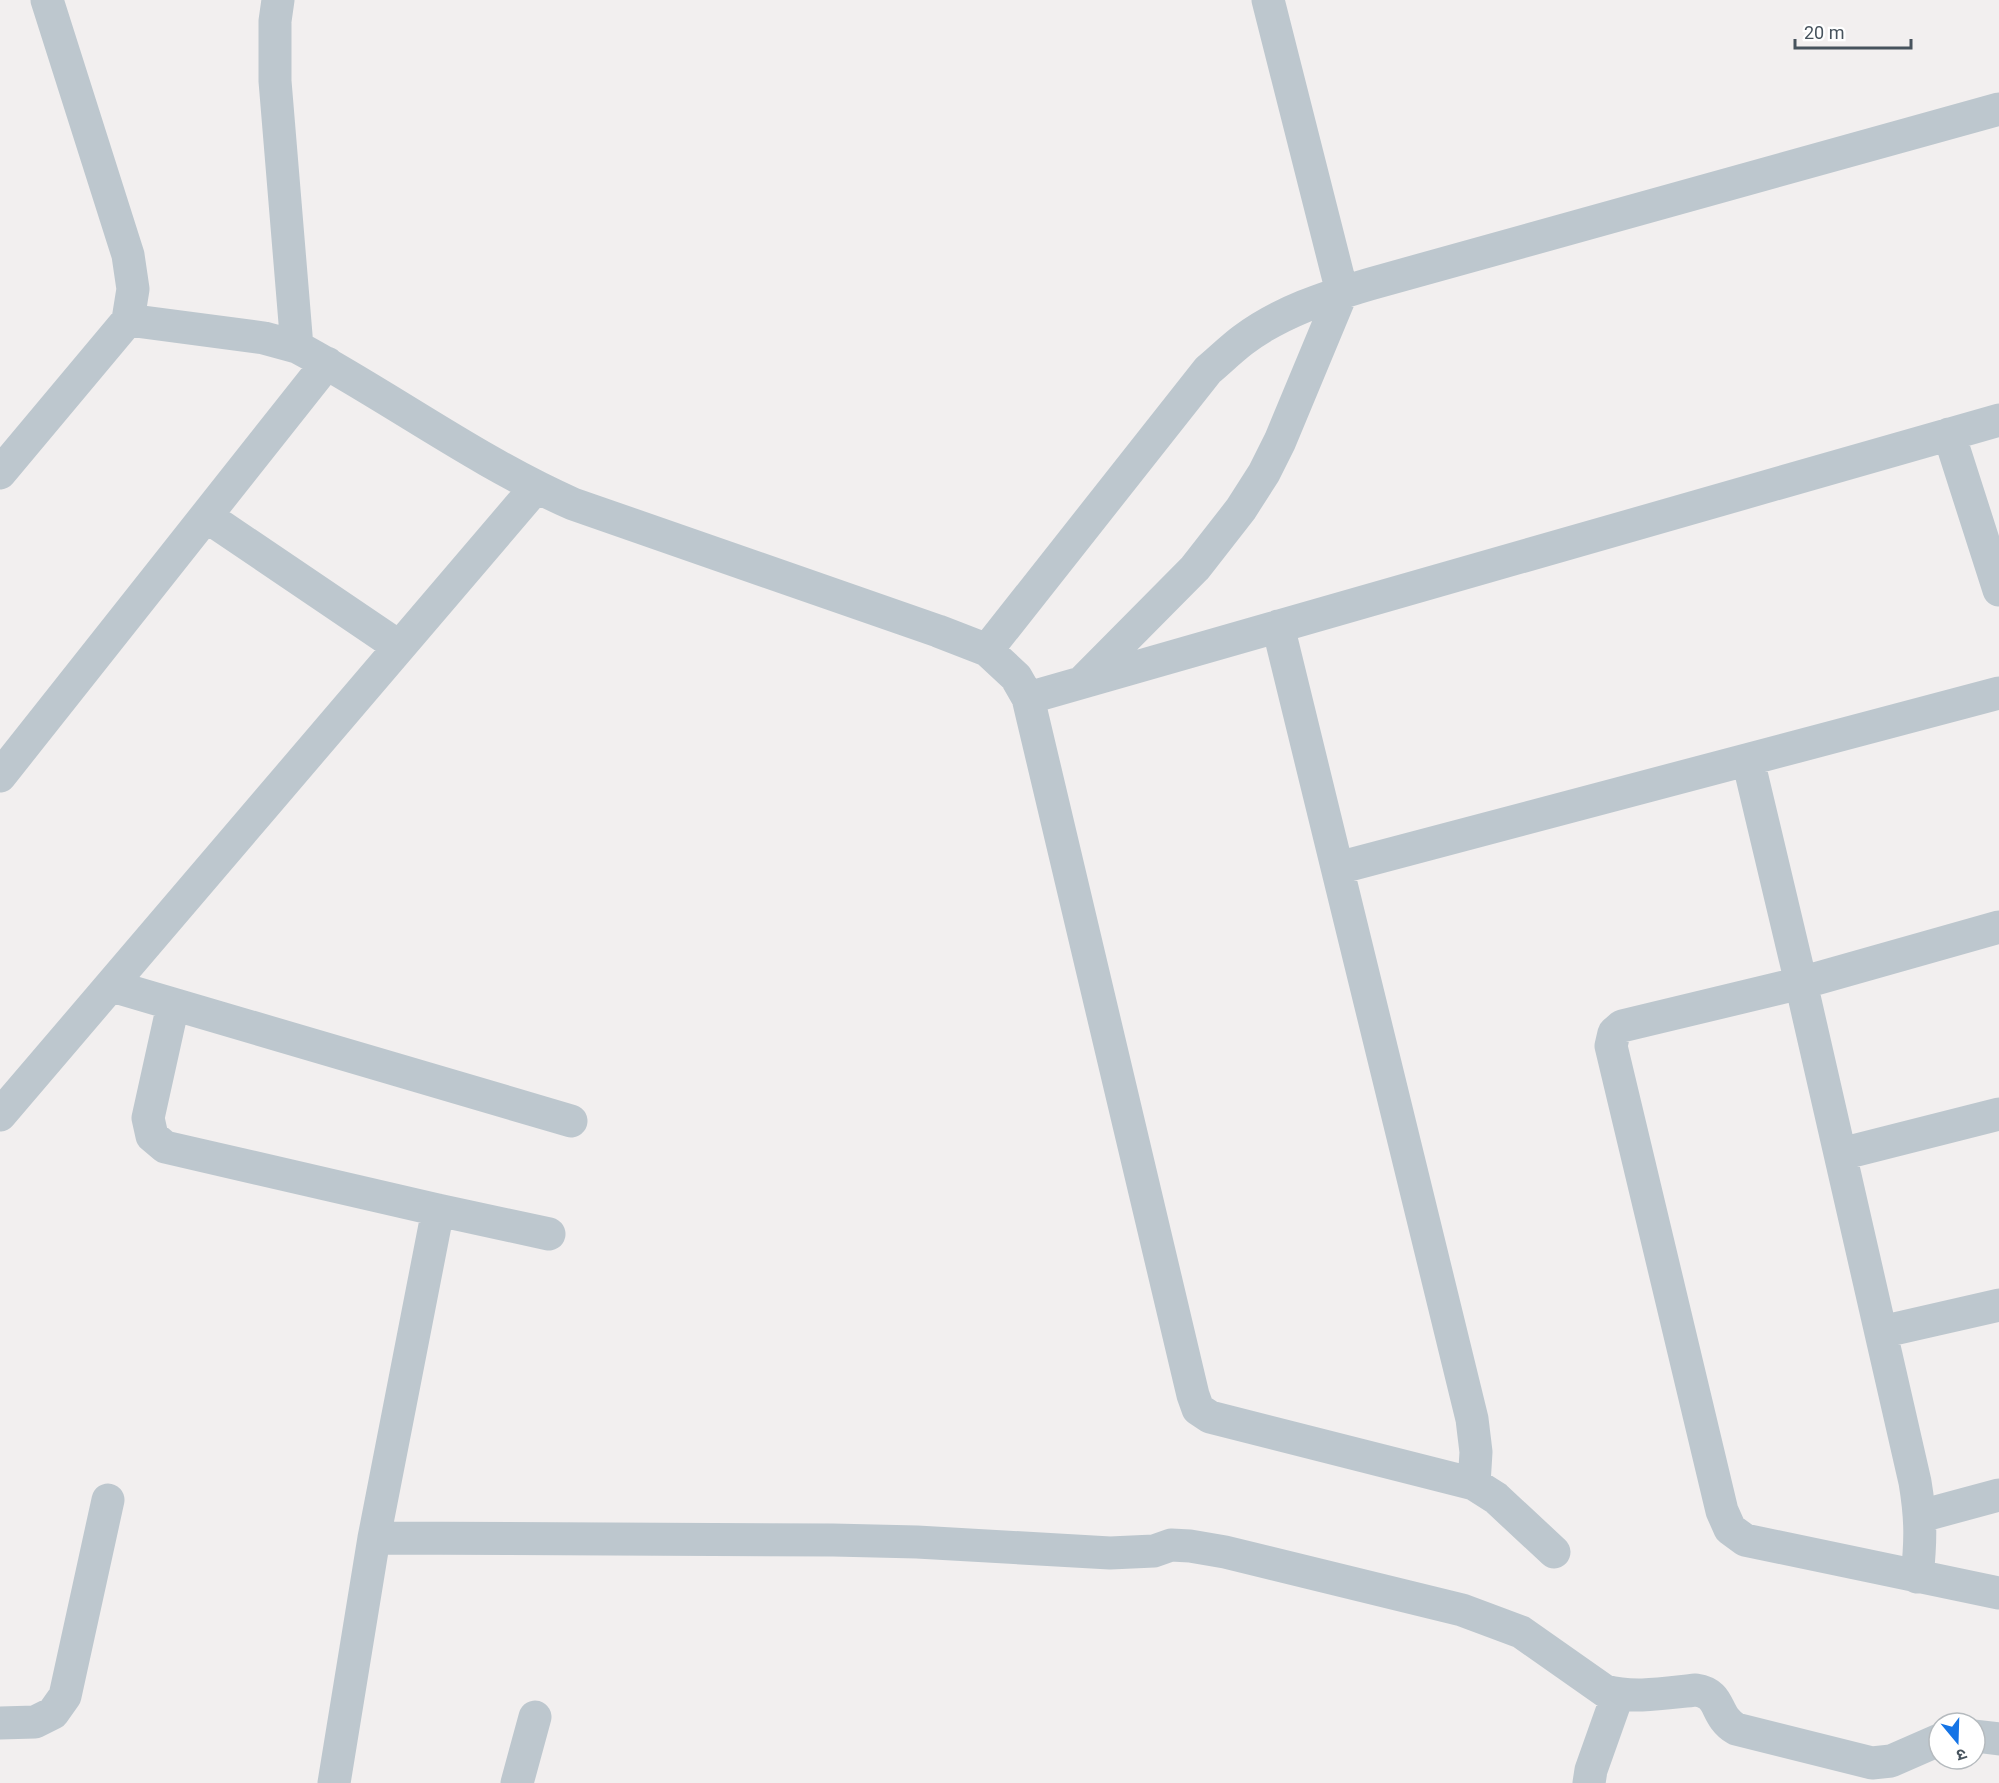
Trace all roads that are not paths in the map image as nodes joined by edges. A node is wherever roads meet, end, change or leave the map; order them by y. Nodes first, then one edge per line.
1 (47, 0) edge
2 (278, 0) edge
3 (1268, 0) edge
4 (1999, 109) edge
5 (1342, 292) junction
6 (128, 320) junction
7 (297, 347) junction
8 (327, 363) junction
9 (1999, 420) edge
10 (1949, 434) junction
11 (0, 473) edge
12 (536, 487) junction
13 (206, 516) junction
14 (1999, 590) edge
15 (1278, 626) junction
16 (398, 646) junction
17 (987, 651) junction
18 (1081, 683) junction
19 (1999, 693) edge
20 (1028, 698) junction
21 (1748, 759) junction
22 (0, 776) edge
23 (1338, 868) junction
24 (1999, 927) edge
25 (1801, 983) junction
26 (112, 986) junction
27 (173, 1005) junction
28 (1999, 1114) edge
29 (0, 1115) edge
30 (571, 1121) dead end
31 (1841, 1154) junction
32 (438, 1210) junction
33 (549, 1234) dead end
34 (1999, 1305) edge
35 (1881, 1332) junction
36 (1474, 1484) junction
37 (1999, 1495) edge
38 (108, 1500) dead end
39 (1921, 1516) junction
40 (374, 1538) junction
41 (1554, 1552) dead end
42 (1917, 1577) junction
43 (1999, 1593) edge
44 (1618, 1694) junction
45 (535, 1717) dead end
46 (0, 1723) edge
47 (1927, 1745) edge
48 (334, 1783) edge
49 (516, 1783) edge
50 (1589, 1783) edge

1 - 6 street
2 - 7 street
3 - 5 street
4 - 5 street
5 - 17 street
5 - 18 street
6 - 7 street
6 - 11 street
7 - 8 street
8 - 12 street
8 - 13 street
9 - 10 street
10 - 14 street
10 - 15 street
12 - 16 street
12 - 17 street
13 - 16 street
13 - 22 street
15 - 18 street
15 - 23 street
16 - 26 street
17 - 20 street
18 - 20 street
19 - 21 street
20 - 36 street
21 - 23 street
21 - 25 street
23 - 36 street
24 - 25 street
25 - 31 street
25 - 42 street
26 - 27 street
26 - 29 street
27 - 30 street
27 - 32 street
28 - 31 street
31 - 35 street
32 - 33 street
32 - 40 street
34 - 35 street
35 - 39 street
36 - 41 street
37 - 39 street
38 - 46 street
39 - 42 street
40 - 44 street
40 - 48 street
42 - 43 street
44 - 47 street
44 - 50 street
45 - 49 street

